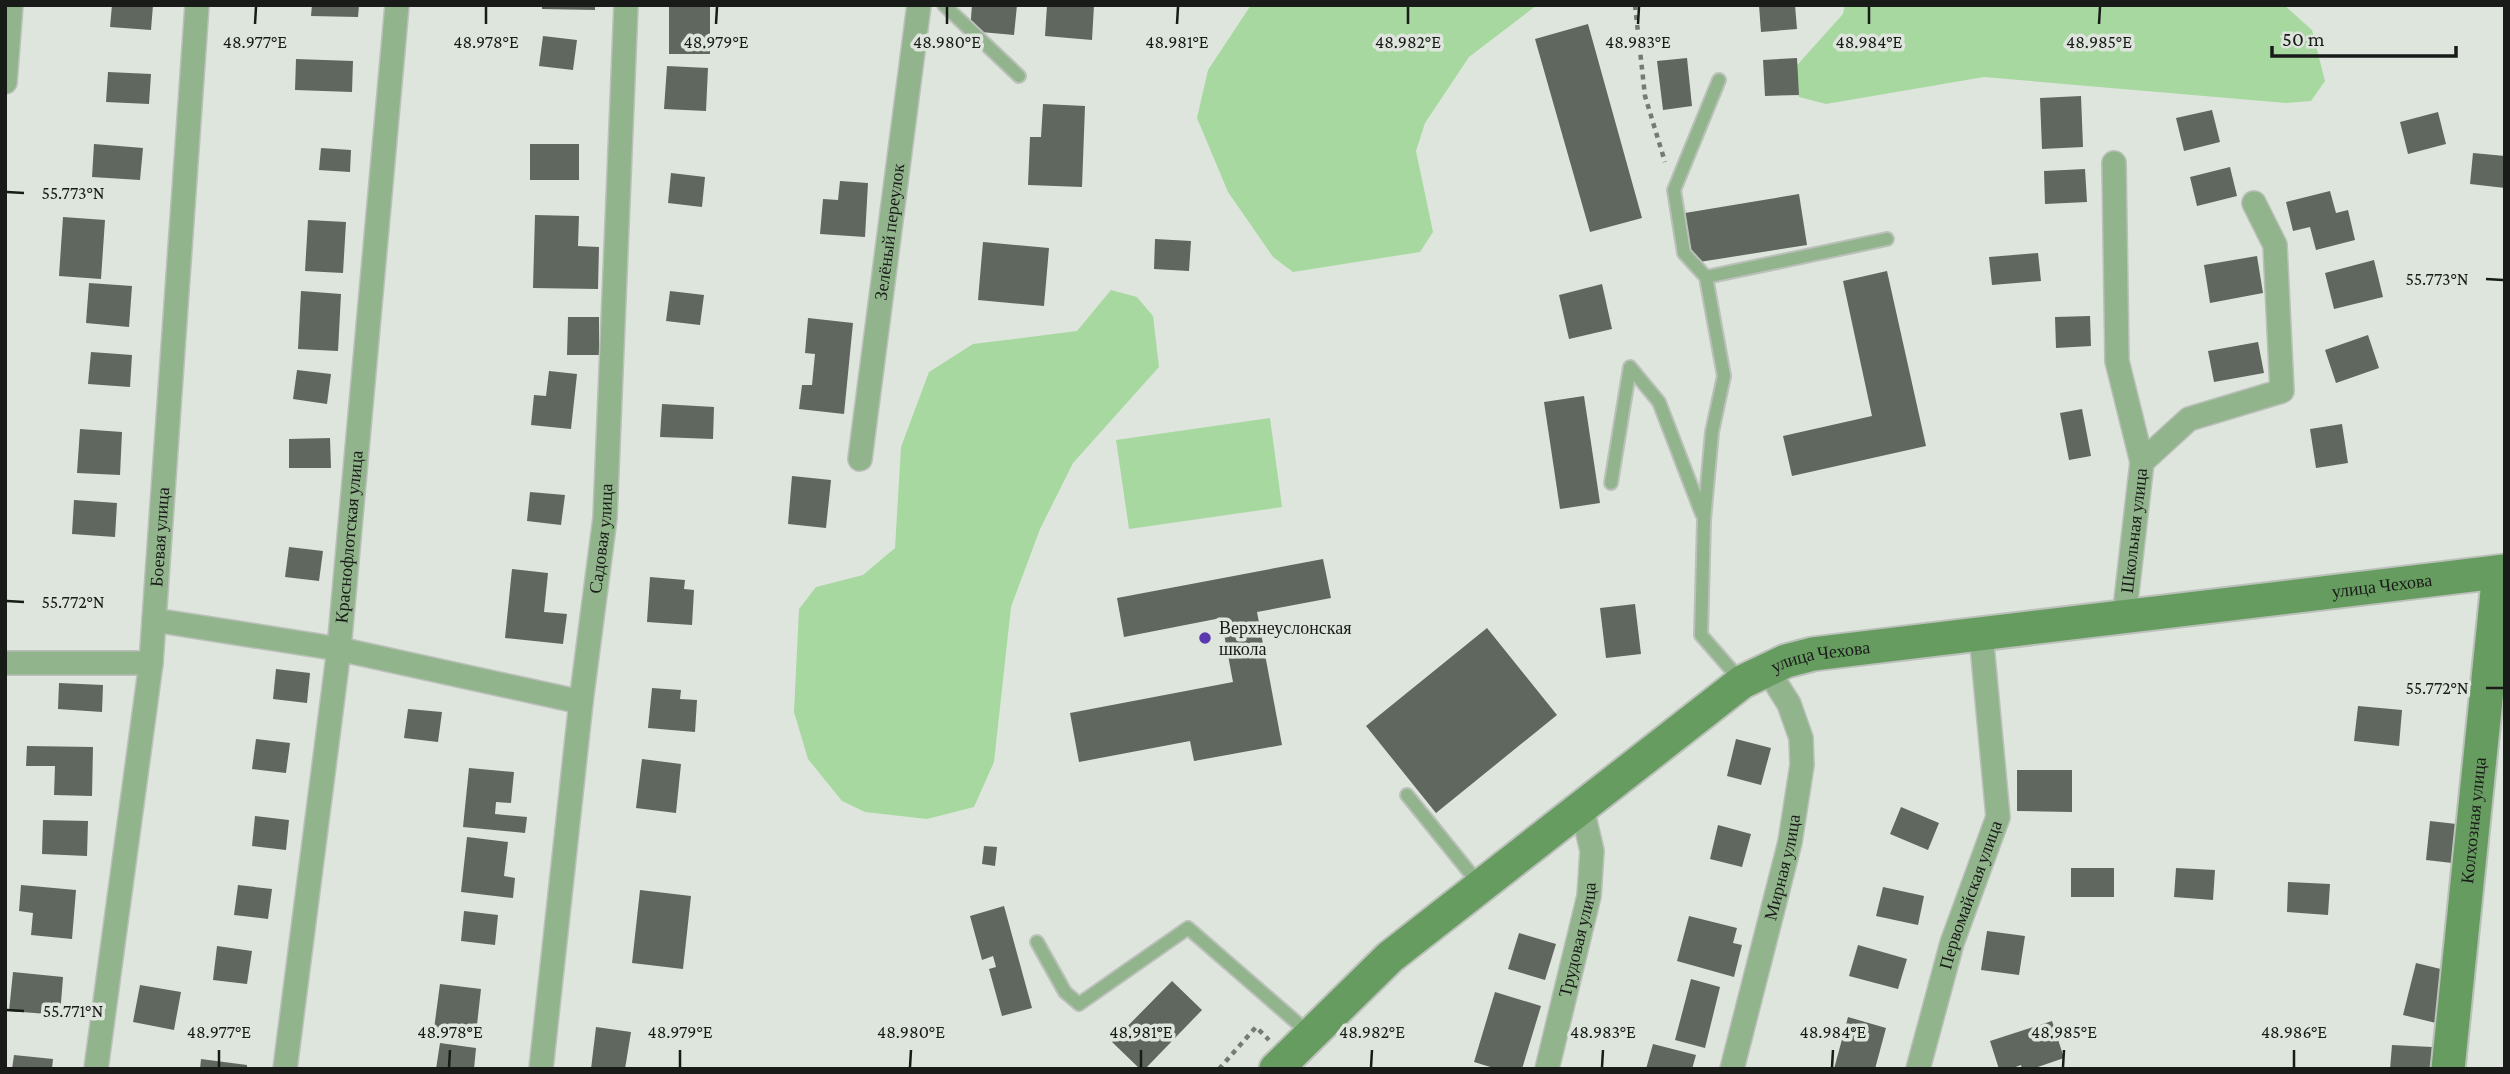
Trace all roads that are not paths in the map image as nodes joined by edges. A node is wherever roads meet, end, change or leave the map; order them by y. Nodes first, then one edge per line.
1 (11, 5) edge
2 (197, 5) edge
3 (397, 5) edge
4 (626, 5) edge
5 (919, 5) edge
6 (944, 5) edge
7 (1019, 76) dead end
8 (1719, 80) dead end
9 (5, 82) edge
10 (2114, 163) dead end
11 (2254, 203) dead end
12 (1887, 239) dead end
13 (1706, 277) junction
14 (860, 458) dead end
15 (2142, 462) junction
16 (1611, 483) dead end
17 (1704, 520) junction
18 (2502, 571) edge
19 (2124, 618) junction
20 (154, 620) junction
21 (1981, 634) junction
22 (339, 649) junction
23 (5, 663) edge
24 (151, 663) junction
25 (1755, 676) junction
26 (580, 702) junction
27 (1407, 795) dead end
28 (1582, 808) junction
29 (1481, 887) junction
30 (1037, 942) dead end
31 (1291, 1053) edge
32 (96, 1069) edge
33 (285, 1069) edge
34 (541, 1069) edge
35 (1547, 1069) edge
36 (1732, 1069) edge
37 (1918, 1069) edge
38 (2448, 1069) edge

1 - 9 street
2 - 20 street, Боевая улица
3 - 22 street, Краснофлотская улица
4 - 26 street, Садовая улица
5 - 14 street, Зелёный переулок
6 - 7 lane
8 - 13 lane
10 - 15 street
11 - 15 street, Школьная улица
12 - 13 lane
13 - 17 lane
15 - 19 street, Школьная улица
16 - 17 lane
17 - 25 lane
18 - 19 street, улица Чехова
18 - 38 street, Колхозная улица
19 - 21 street, улица Чехова
20 - 22 street
20 - 24 street, Боевая улица
21 - 25 street, улица Чехова
21 - 37 street, Первомайская улица
22 - 26 street
22 - 33 street, Краснофлотская улица
23 - 24 street
24 - 32 street, Боевая улица
25 - 28 street, улица Чехова
25 - 36 street, Мирная улица
26 - 34 street, Садовая улица
27 - 29 lane
28 - 29 street, улица Чехова
28 - 35 street, Трудовая улица
29 - 31 street, улица Чехова
30 - 31 lane

